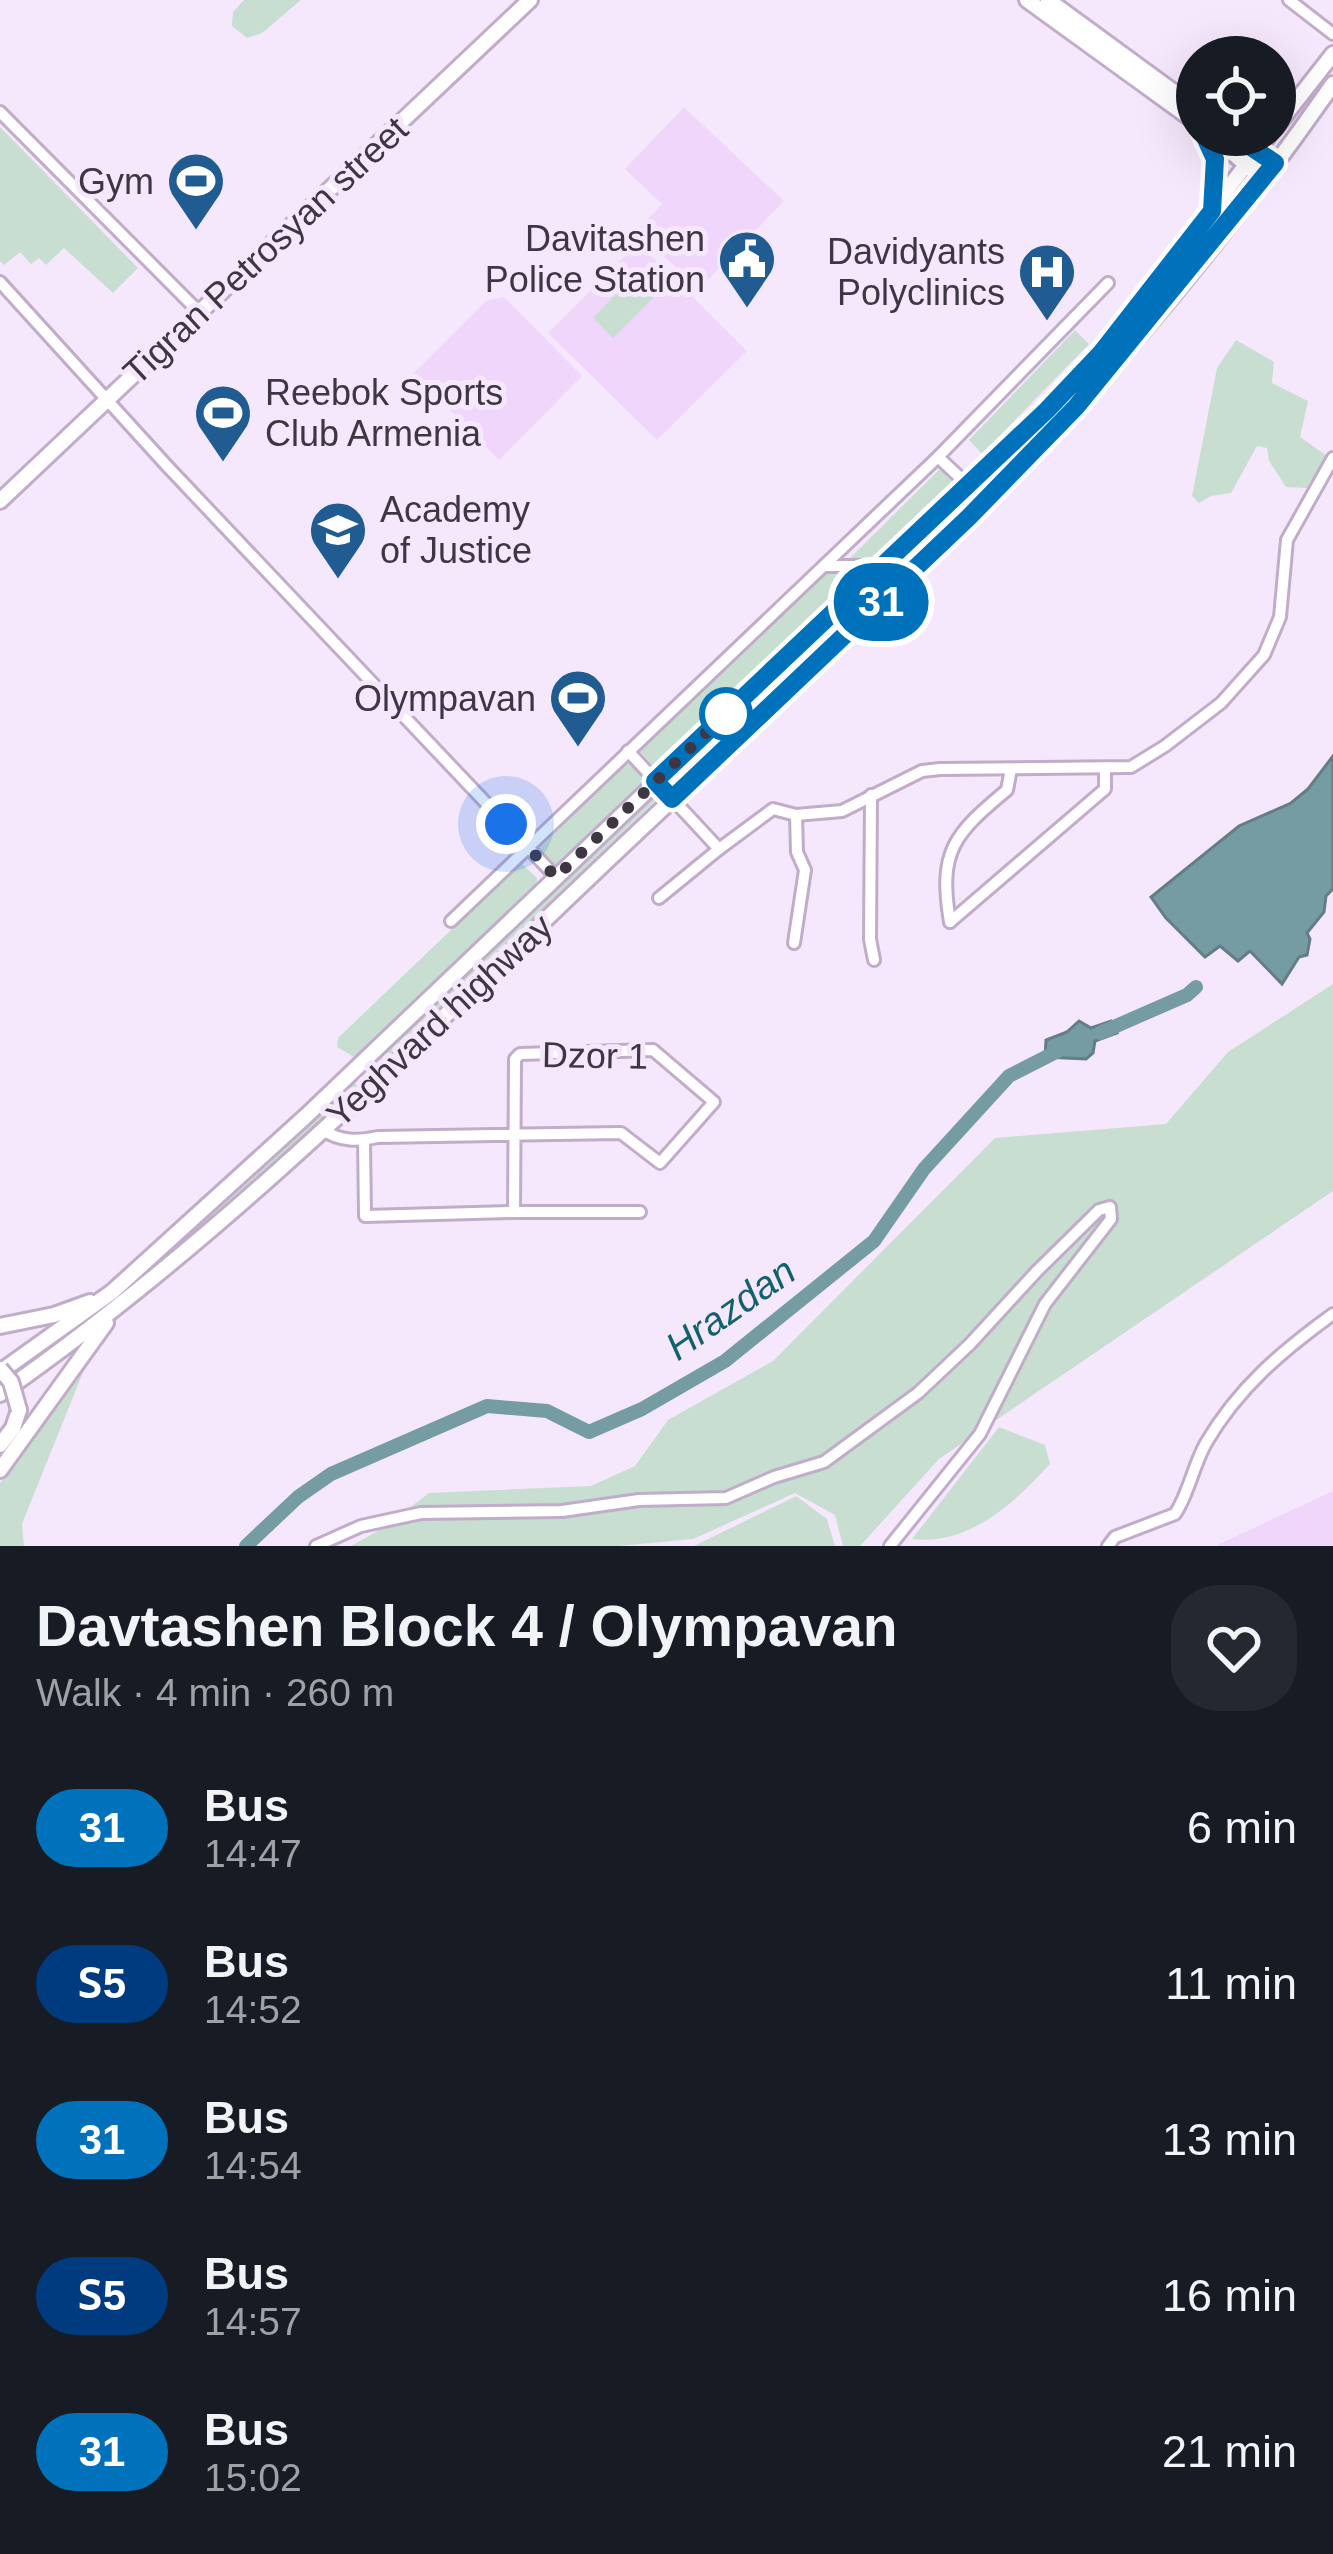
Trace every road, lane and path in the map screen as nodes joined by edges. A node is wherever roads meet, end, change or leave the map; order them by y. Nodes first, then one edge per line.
1 (519, 0) edge
2 (530, 0) edge
3 (1027, 0) edge
4 (1048, 0) edge
5 (1288, 0) edge
6 (1333, 34) edge
7 (1333, 54) edge
8 (1333, 84) edge
9 (1296, 96) edge
10 (1176, 103) edge
11 (1176, 105) edge
12 (0, 112) edge
13 (1214, 156) edge
14 (1234, 156) edge
15 (1250, 156) edge
16 (1266, 156) edge
17 (1275, 163) junction
18 (1244, 164) junction
19 (1262, 178) junction
20 (1212, 211) junction
21 (1186, 246) junction
22 (1200, 258) junction
23 (0, 282) edge
24 (1108, 283) dead end
25 (198, 311) junction
26 (106, 396) junction
27 (938, 458) junction
28 (1333, 458) edge
29 (990, 465) junction
30 (1004, 480) junction
31 (968, 485) junction
32 (0, 498) edge
33 (825, 566) junction
34 (883, 566) junction
35 (628, 752) junction
36 (1010, 769) junction
37 (1105, 770) junction
38 (655, 781) junction
39 (871, 795) junction
40 (672, 799) junction
41 (796, 815) junction
42 (528, 848) junction
43 (719, 850) junction
44 (556, 877) junction
45 (658, 898) dead end
46 (451, 921) dead end
47 (794, 944) dead end
48 (874, 960) dead end
49 (354, 1071) junction
50 (368, 1088) junction
51 (323, 1130) junction
52 (515, 1135) junction
53 (364, 1140) junction
54 (514, 1212) junction
55 (640, 1212) dead end
56 (112, 1292) junction
57 (123, 1305) junction
58 (1333, 1314) edge
59 (0, 1326) edge
60 (0, 1370) edge
61 (0, 1394) edge
62 (0, 1445) edge
63 (0, 1470) edge
64 (316, 1546) edge
65 (890, 1546) edge
66 (1108, 1546) edge

1 - 25 main road, Tigran Petrosyan street
2 - 25 main road, Tigran Petrosyan street
3 - 11 main road
4 - 10 main road
5 - 6 street
7 - 9 main road, Yeghvard highway
8 - 17 main road, Yeghvard highway
12 - 25 street
13 - 20 main road
14 - 18 main road
15 - 18 main road, Yeghvard highway
16 - 17 main road
17 - 19 main road, Yeghvard highway
18 - 19 main road
18 - 20 main road, Yeghvard highway
19 - 22 main road, Yeghvard highway
20 - 21 main road, Yeghvard highway
21 - 22 main road
21 - 29 main road, Yeghvard highway
22 - 30 main road, Yeghvard highway
23 - 26 street
24 - 27 street
25 - 26 main road, Tigran Petrosyan street
26 - 32 main road, Tigran Petrosyan street
26 - 42 street
27 - 31 street
27 - 33 street
28 - 37 street
29 - 30 main road
29 - 31 main road, Yeghvard highway
30 - 40 main road, Yeghvard highway
31 - 34 main road, Yeghvard highway
33 - 34 street
33 - 35 street
34 - 38 main road, Yeghvard highway
35 - 38 street
35 - 42 street
36 - 37 street
36 - 37 street
36 - 39 street
38 - 40 street
38 - 44 main road, Yeghvard highway
39 - 41 street
39 - 48 street
40 - 43 street
40 - 50 main road, Yeghvard highway
41 - 43 street
41 - 47 street
42 - 44 street
42 - 46 street
43 - 45 street
44 - 49 main road, Yeghvard highway
49 - 50 main road
49 - 56 main road, Yeghvard highway
50 - 51 main road, Yeghvard highway
51 - 53 street, Dzor 1
51 - 57 main road, Yeghvard highway
52 - 52 street, Dzor 1
52 - 53 street, Dzor 1
52 - 54 street, Dzor 1
53 - 54 street
54 - 55 street
56 - 59 main road
56 - 60 main road, Yeghvard highway
57 - 61 main road, Yeghvard highway
57 - 63 main road
58 - 66 street
60 - 62 main road, bridge
64 - 65 street

